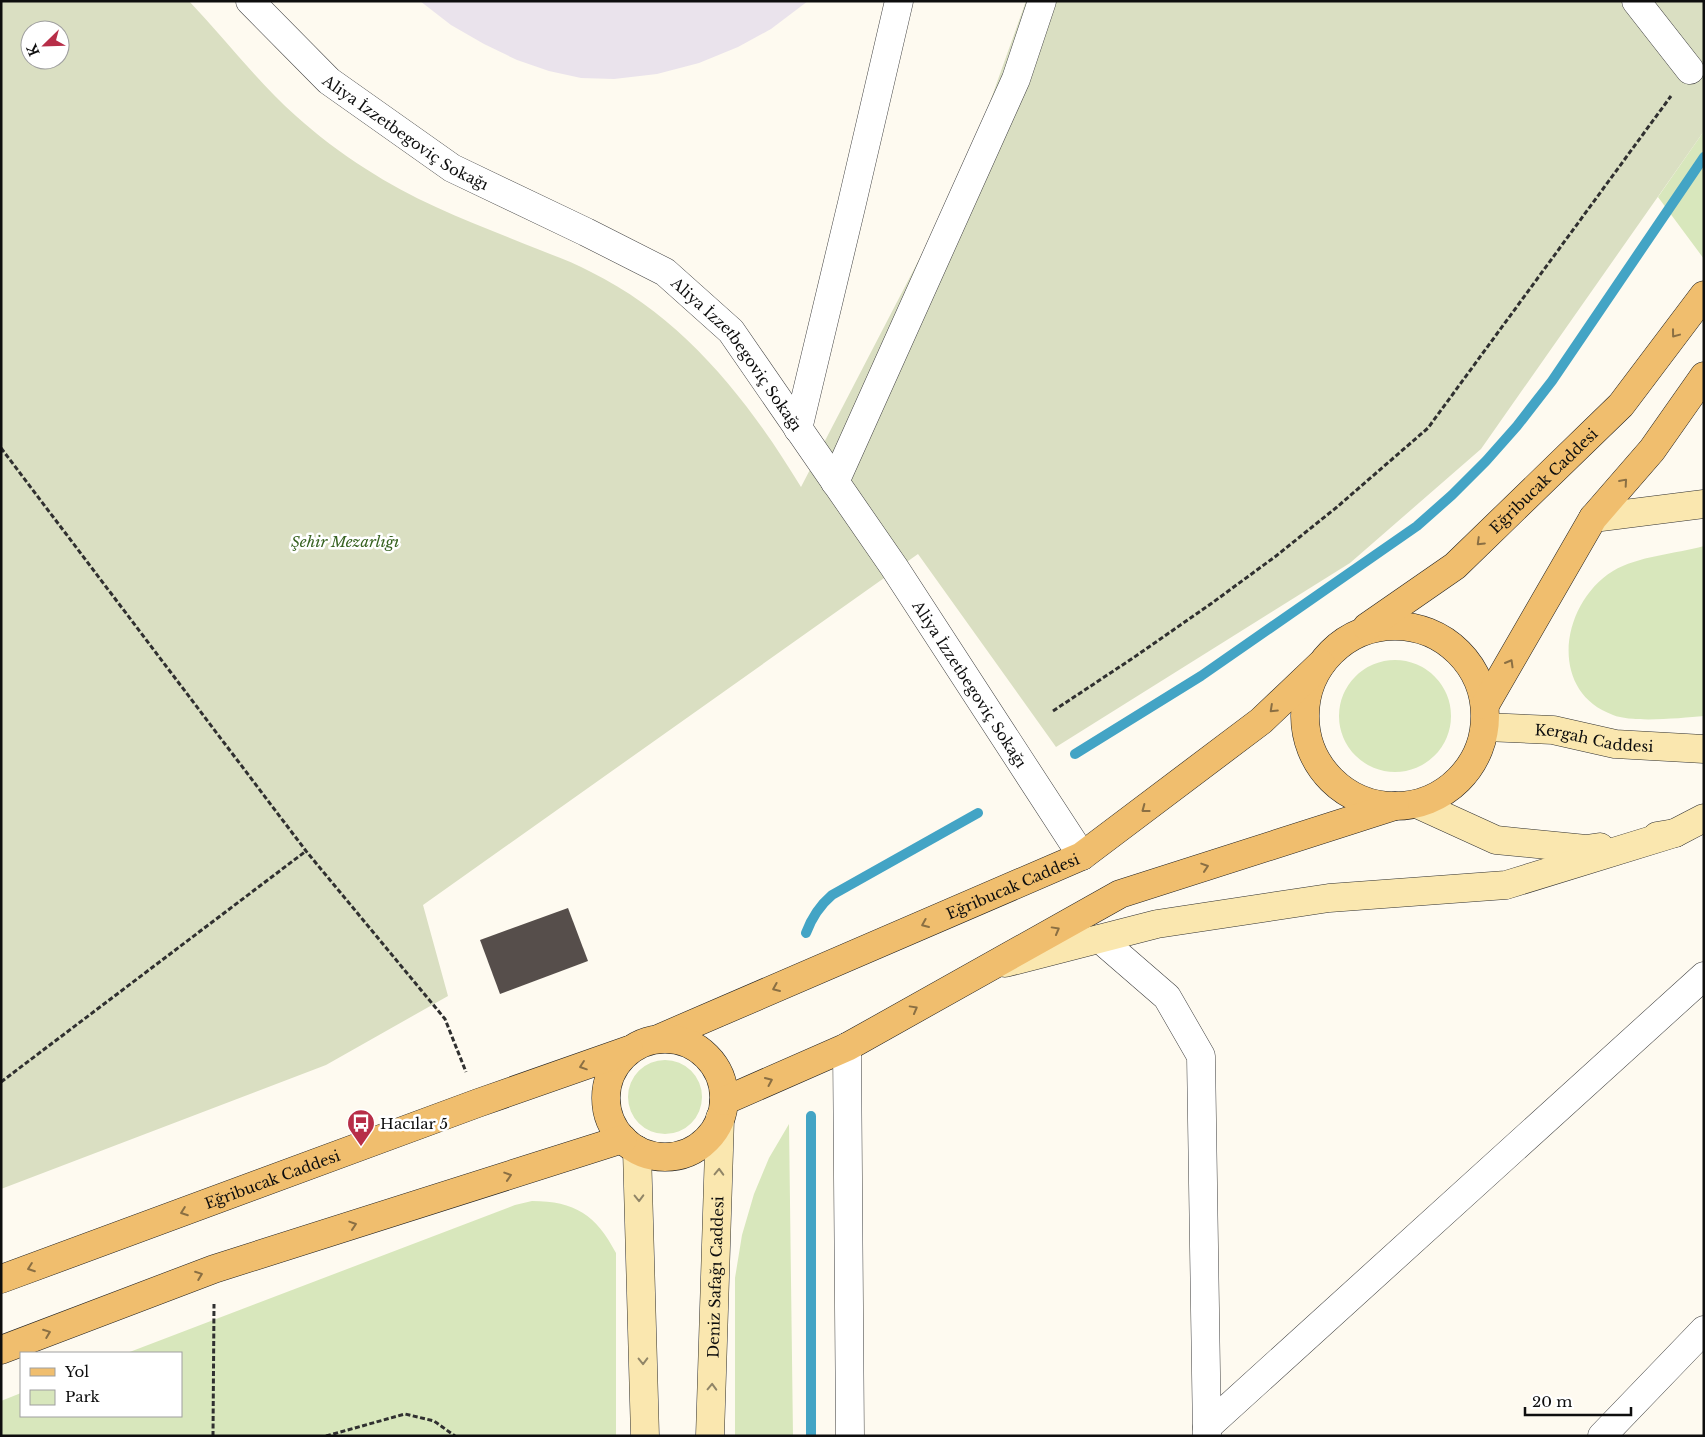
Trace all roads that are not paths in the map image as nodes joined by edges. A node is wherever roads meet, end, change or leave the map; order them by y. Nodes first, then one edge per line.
1 (250, 1) edge
2 (899, 1) edge
3 (1042, 1) edge
4 (1636, 1) edge
5 (1690, 70) road end
6 (1704, 295) edge
7 (1704, 376) edge
8 (798, 429) junction
9 (835, 482) junction
10 (1704, 504) edge
11 (1594, 518) junction
12 (1354, 635) junction
13 (1321, 664) junction
14 (1485, 716) junction
15 (1704, 749) edge
16 (1406, 805) junction
17 (1704, 818) edge
18 (1675, 833) junction
19 (1082, 856) junction
20 (1100, 939) junction
21 (989, 967) junction
22 (1704, 976) edge
23 (660, 1038) junction
24 (847, 1046) junction
25 (629, 1050) junction
26 (722, 1109) junction
27 (630, 1144) junction
28 (1, 1280) edge
29 (1704, 1330) edge
30 (1, 1350) edge
31 (1207, 1431) edge
32 (645, 1436) edge
33 (710, 1436) edge
34 (850, 1436) edge
35 (1602, 1436) edge

1 - 8 street, Aliya İzzetbegoviç Sokağı
2 - 8 street
3 - 9 street
4 - 5 street
6 -> 12 main road, Eğribucak Caddesi
11 -> 7 main road
8 - 9 street, Aliya İzzetbegoviç Sokağı
9 - 19 street, Aliya İzzetbegoviç Sokağı
10 - 11 street
14 -> 11 main road
12 - 13 main road, Eğribucak Caddesi
12 - 14 main road
13 - 16 main road
13 -> 19 main road, Eğribucak Caddesi
14 - 15 street, Kergah Caddesi
14 - 16 main road
16 - 18 street
21 -> 16 main road
17 - 18 street
18 - 20 street
19 -> 23 main road, Eğribucak Caddesi
20 - 21 street
20 - 31 street
24 -> 21 main road
22 - 31 street
23 - 25 main road
23 - 26 main road
26 -> 24 main road
24 - 34 street
25 - 27 main road
25 -> 28 main road, Eğribucak Caddesi
26 - 27 main road
33 -> 26 street, Deniz Safağı Caddesi
30 -> 27 main road
27 -> 32 street
29 - 35 street

